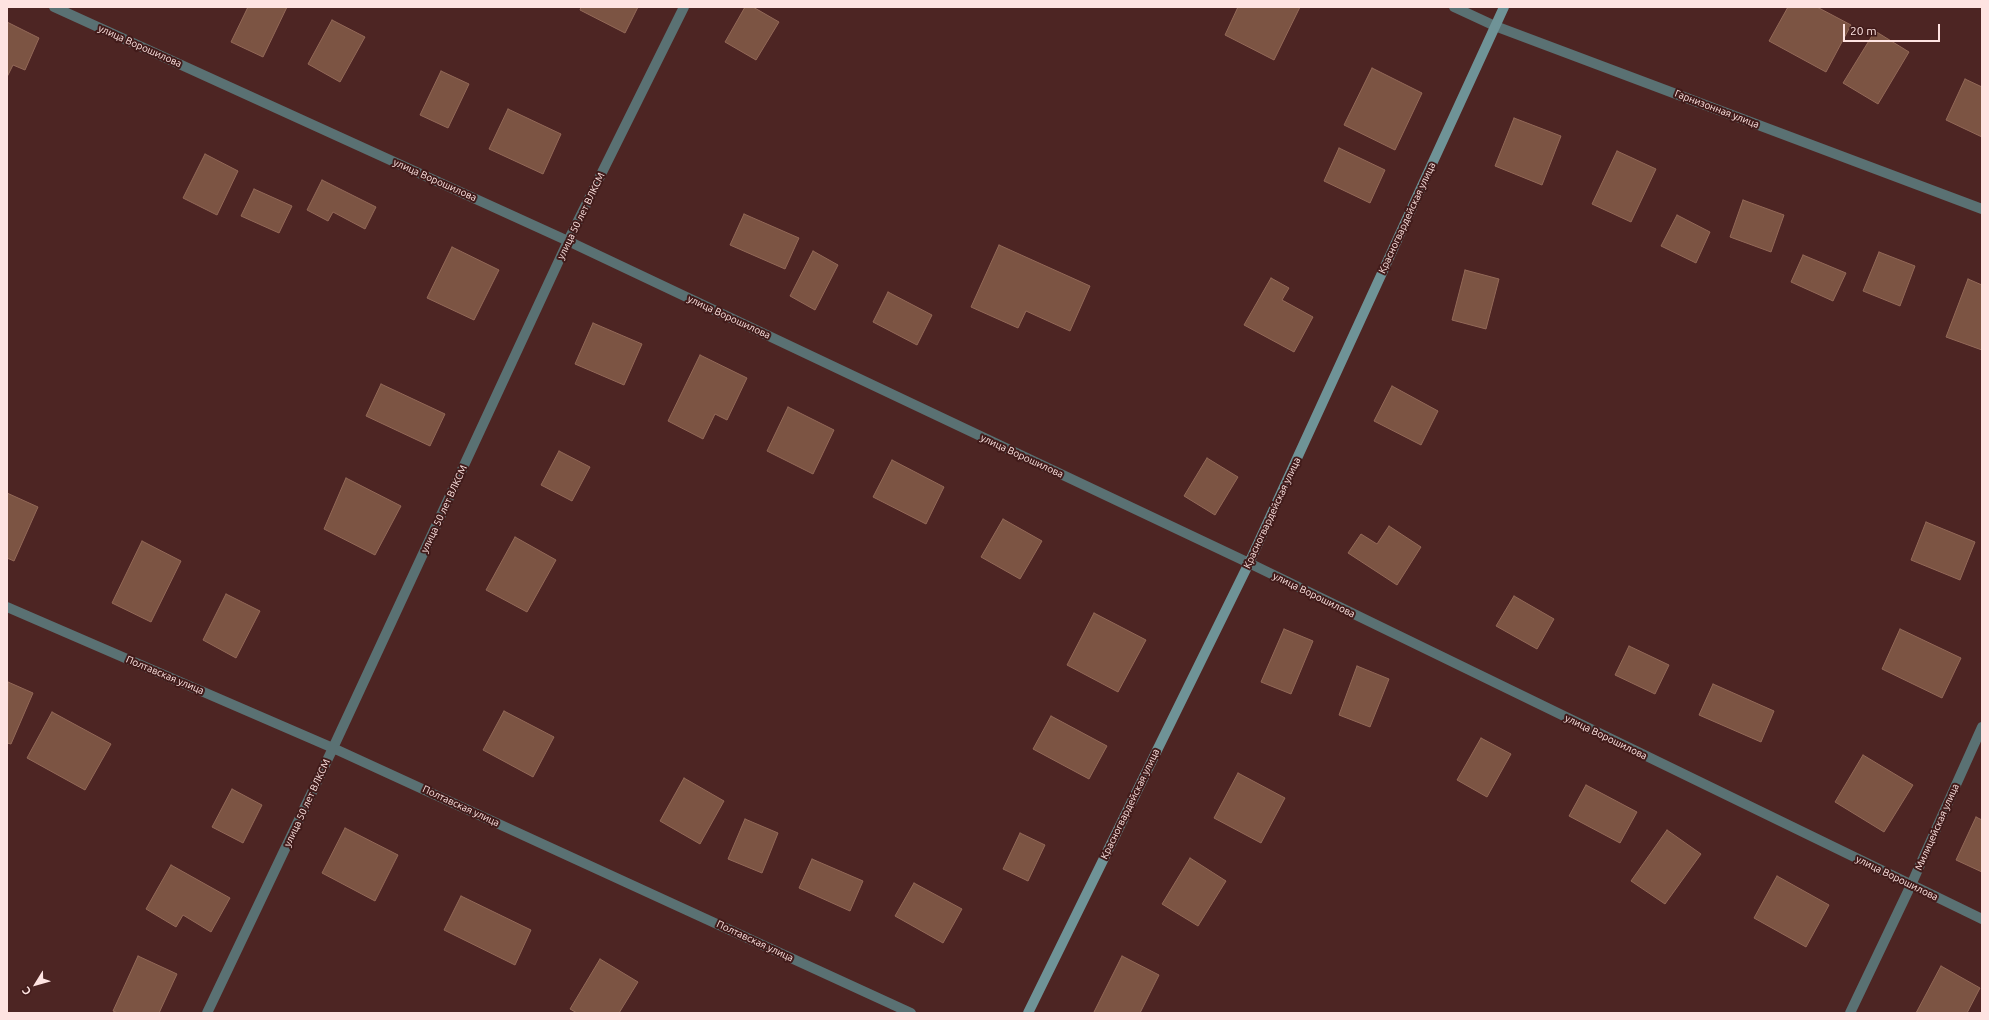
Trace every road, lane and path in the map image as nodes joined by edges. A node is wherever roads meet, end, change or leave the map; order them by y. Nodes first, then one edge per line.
1 (54, 7) edge
2 (684, 7) edge
3 (1454, 7) edge
4 (1504, 7) edge
5 (1495, 26) junction
6 (1982, 209) edge
7 (568, 241) junction
8 (1249, 563) junction
9 (7, 607) edge
10 (1982, 727) edge
11 (333, 748) junction
12 (1911, 885) junction
13 (1982, 919) edge
14 (207, 1013) edge
15 (911, 1013) edge
16 (1028, 1013) edge
17 (1850, 1013) edge

1 - 7 street, улица Ворошилова
2 - 7 street, улица 50 лет ВЛКСМ
3 - 5 street, Гарнизонная улица
4 - 5 street, Красногвардейская улица
5 - 6 street, Гарнизонная улица
5 - 8 street, Красногвардейская улица
7 - 8 street, улица Ворошилова
7 - 11 street, улица 50 лет ВЛКСМ
8 - 12 street, улица Ворошилова
8 - 16 street, Красногвардейская улица
9 - 11 street, Полтавская улица
10 - 12 street, Милицейская улица
11 - 14 street, улица 50 лет ВЛКСМ
11 - 15 street, Полтавская улица
12 - 13 street, улица Ворошилова
12 - 17 street, Милицейская улица

